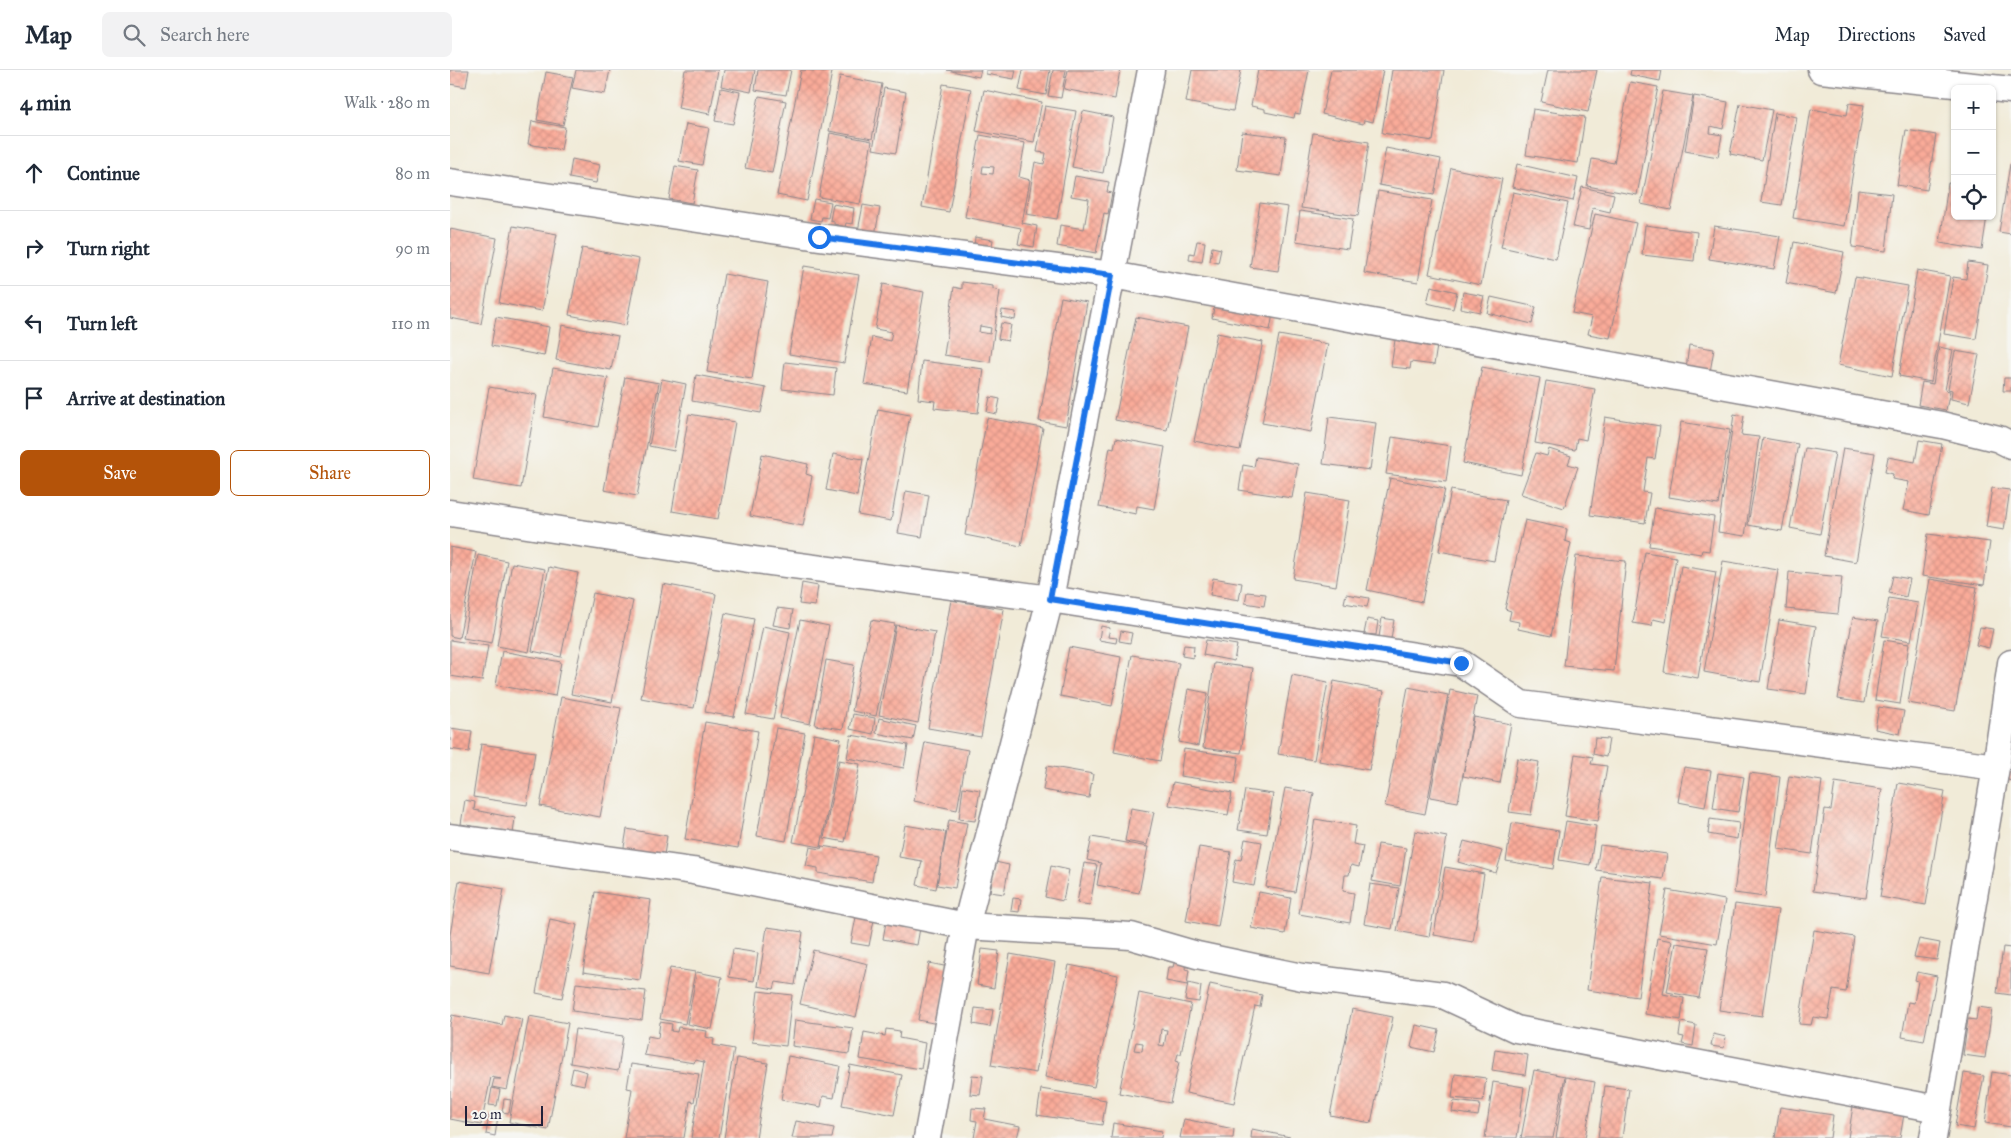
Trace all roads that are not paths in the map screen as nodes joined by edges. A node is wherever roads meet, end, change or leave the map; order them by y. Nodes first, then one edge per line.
1 (1152, 70) edge
2 (1821, 70) edge
3 (2011, 90) edge
4 (450, 182) edge
5 (1112, 275) junction
6 (2011, 445) edge
7 (450, 513) edge
8 (1050, 599) junction
9 (2011, 663) edge
10 (1996, 767) junction
11 (450, 837) edge
12 (966, 926) junction
13 (1938, 1109) junction
14 (927, 1138) edge
15 (1933, 1138) edge

1 - 5 street
2 - 3 street
4 - 5 street
5 - 6 street
5 - 8 street
7 - 8 street
8 - 10 street
8 - 12 street
9 - 10 street
10 - 13 street
11 - 12 street
12 - 13 street
12 - 14 street
13 - 15 street

